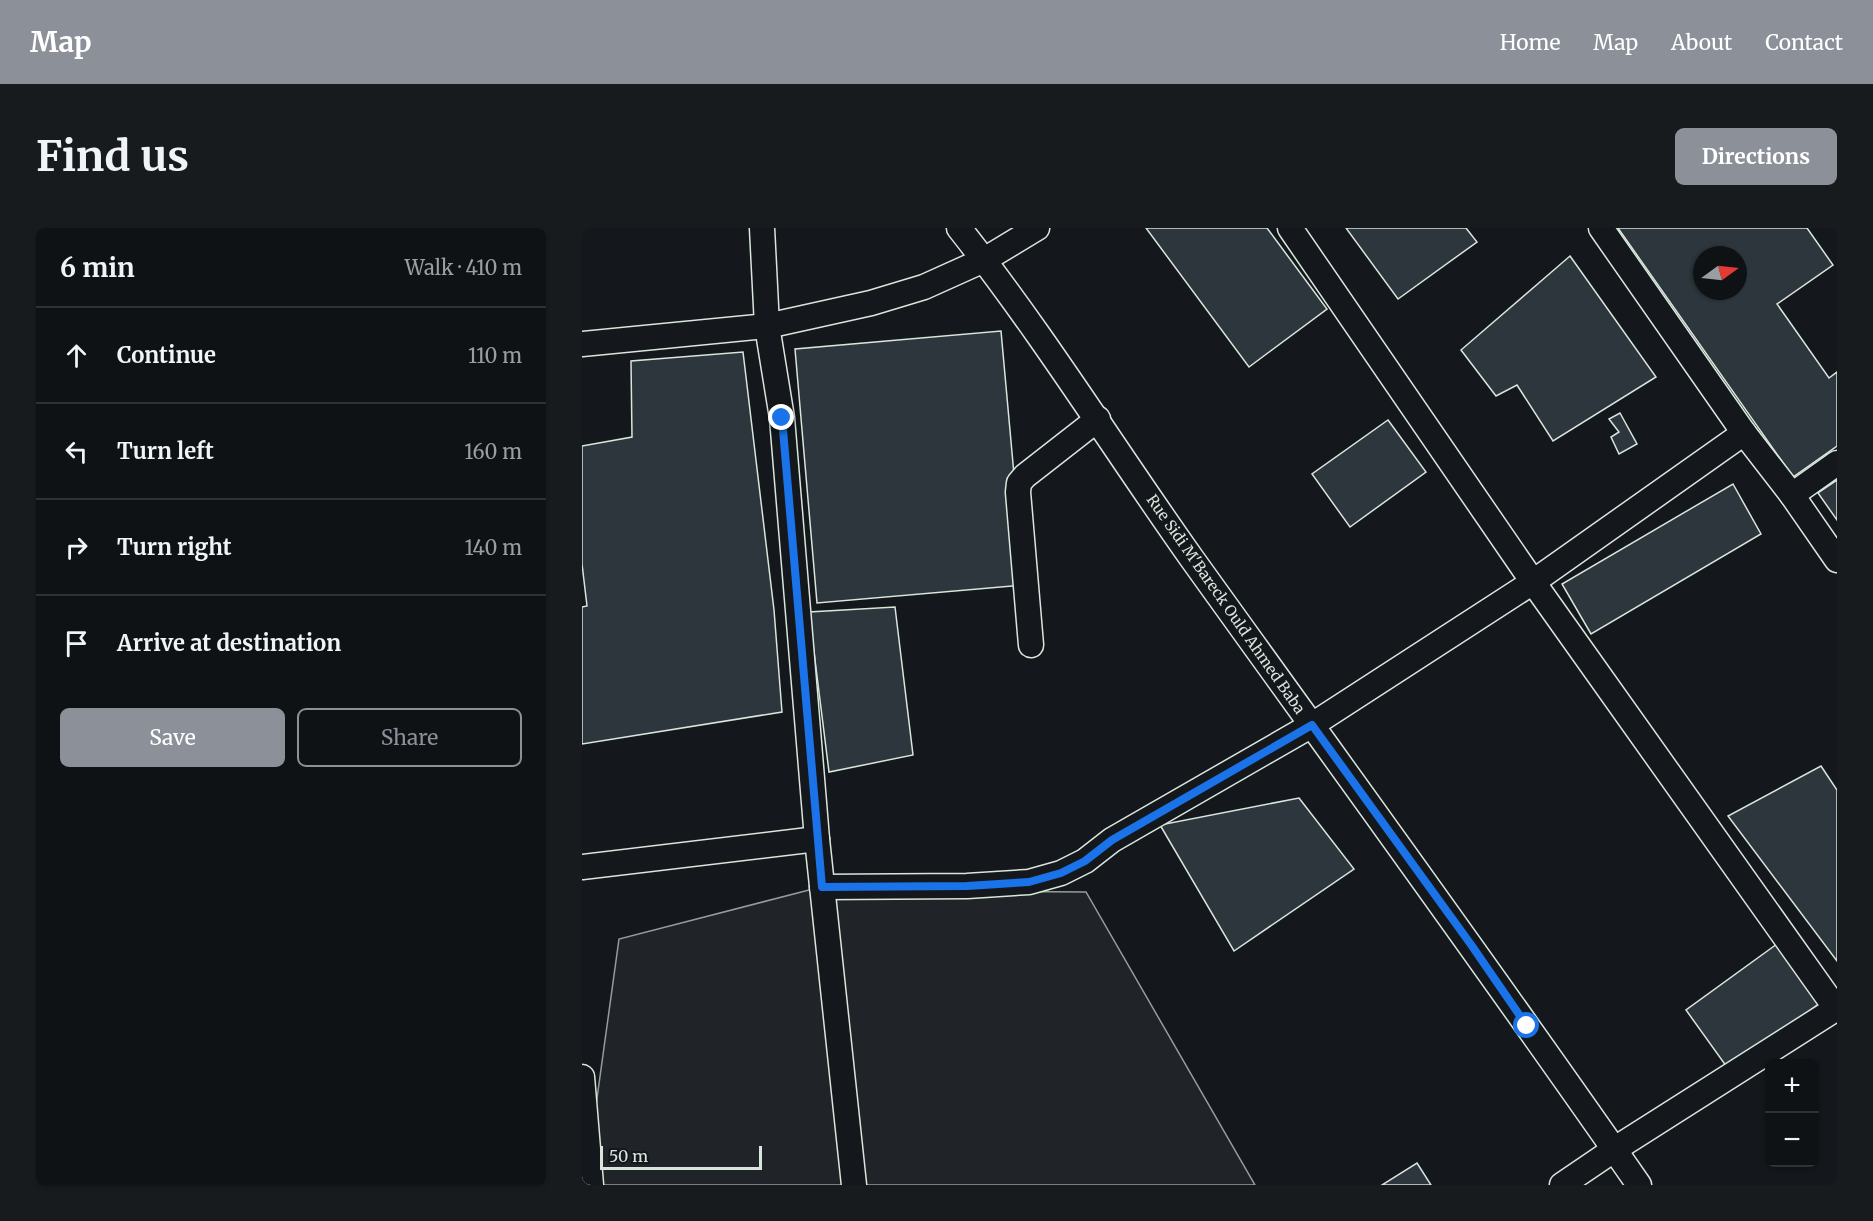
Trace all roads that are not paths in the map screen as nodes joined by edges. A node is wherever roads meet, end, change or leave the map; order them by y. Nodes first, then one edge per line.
1 (762, 228) edge
2 (959, 228) edge
3 (1037, 228) edge
4 (1290, 228) edge
5 (1601, 228) edge
6 (984, 260) junction
7 (767, 326) junction
8 (582, 344) edge
9 (1098, 419) junction
10 (1744, 433) junction
11 (1837, 463) edge
12 (1792, 495) junction
13 (1837, 560) edge
14 (1533, 582) junction
15 (1032, 645) dead end
16 (1312, 725) junction
17 (817, 839) junction
18 (582, 867) edge
19 (822, 887) junction
20 (1837, 1009) edge
21 (582, 1077) edge
22 (1615, 1149) junction
23 (591, 1185) edge
24 (854, 1185) edge
25 (1562, 1185) edge
26 (1640, 1185) edge

1 - 7 street
2 - 6 street, Rue Sidi M'Bareck Ould Ahmed Baba
3 - 6 street
4 - 14 street
5 - 10 street
6 - 7 street
6 - 9 street, Rue Sidi M'Bareck Ould Ahmed Baba
7 - 8 street
7 - 17 street
9 - 15 street
9 - 16 street, Rue Sidi M'Bareck Ould Ahmed Baba
10 - 12 street
10 - 14 street
11 - 12 street
12 - 13 street
14 - 16 street
14 - 20 street
16 - 19 street
16 - 22 street, Rue Sidi M'Bareck Ould Ahmed Baba
17 - 18 street
17 - 19 street
19 - 24 street
20 - 22 street
21 - 23 street
22 - 25 street
22 - 26 street, Rue Sidi M'Bareck Ould Ahmed Baba

